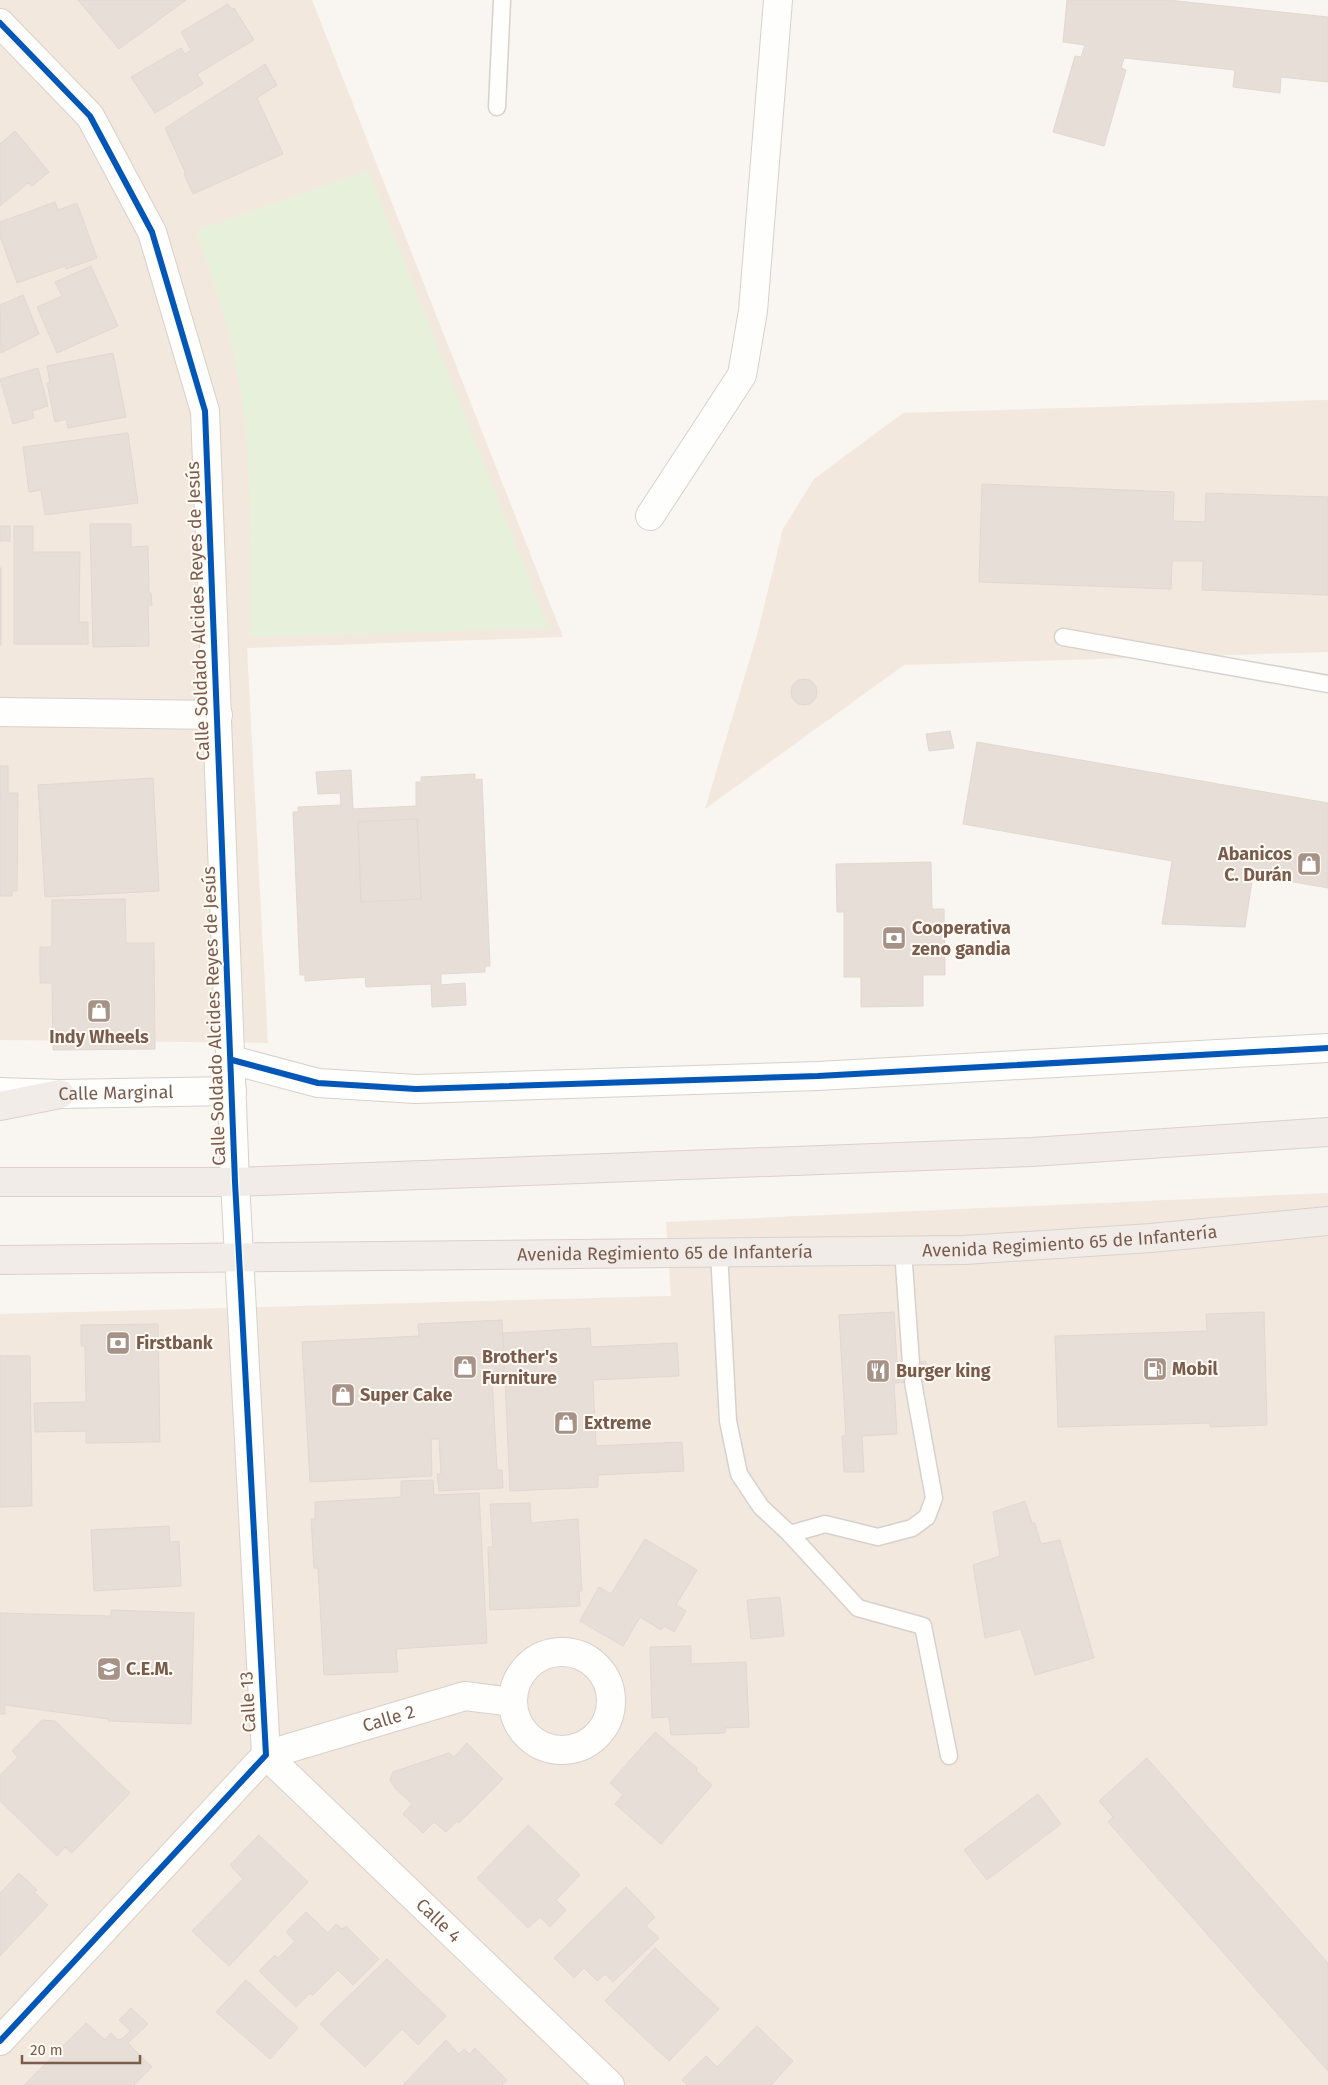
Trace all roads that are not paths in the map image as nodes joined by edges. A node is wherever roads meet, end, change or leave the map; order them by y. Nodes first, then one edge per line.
1 (502, 0) edge
2 (778, 0) edge
3 (0, 23) edge
4 (497, 107) dead end
5 (650, 516) dead end
6 (1063, 637) dead end
7 (1328, 684) edge
8 (0, 712) edge
9 (218, 715) junction
10 (1328, 1048) edge
11 (232, 1060) junction
12 (232, 1091) junction
13 (0, 1092) edge
14 (60, 1094) junction
15 (0, 1106) edge
16 (1328, 1132) edge
17 (0, 1182) edge
18 (235, 1182) junction
19 (1328, 1221) edge
20 (903, 1250) junction
21 (719, 1252) junction
22 (241, 1258) junction
23 (0, 1260) edge
24 (911, 1363) dead end
25 (913, 1382) dead end
26 (790, 1534) junction
27 (512, 1702) dead end
28 (266, 1755) junction
29 (949, 1756) dead end
30 (0, 2041) edge
31 (610, 2085) edge

1 - 4 lane
2 - 5 street
3 - 9 street, Calle Soldado Alcides Reyes de Jesús
6 - 7 lane
8 - 9 street
9 - 11 street, Calle Soldado Alcides Reyes de Jesús
10 - 11 street
11 - 12 street, Calle Soldado Alcides Reyes de Jesús
12 - 14 street, Calle Marginal
12 - 18 street, Calle Soldado Alcides Reyes de Jesús
13 - 14 street, Calle Marginal
14 - 15 highway
16 - 18 highway
17 - 18 highway
18 - 22 street, Calle Soldado Alcides Reyes de Jesús
19 - 20 highway, Avenida Regimiento 65 de Infantería
20 - 21 highway, Avenida Regimiento 65 de Infantería
20 - 24 lane
21 - 22 highway, Avenida Regimiento 65 de Infantería
21 - 26 lane
22 - 23 highway, Avenida Regimiento 65 de Infantería
22 - 28 street, Calle 13
25 - 26 lane
26 - 29 lane
27 - 28 street, Calle 2
28 - 30 street, Calle 13
28 - 31 street, Calle 4

